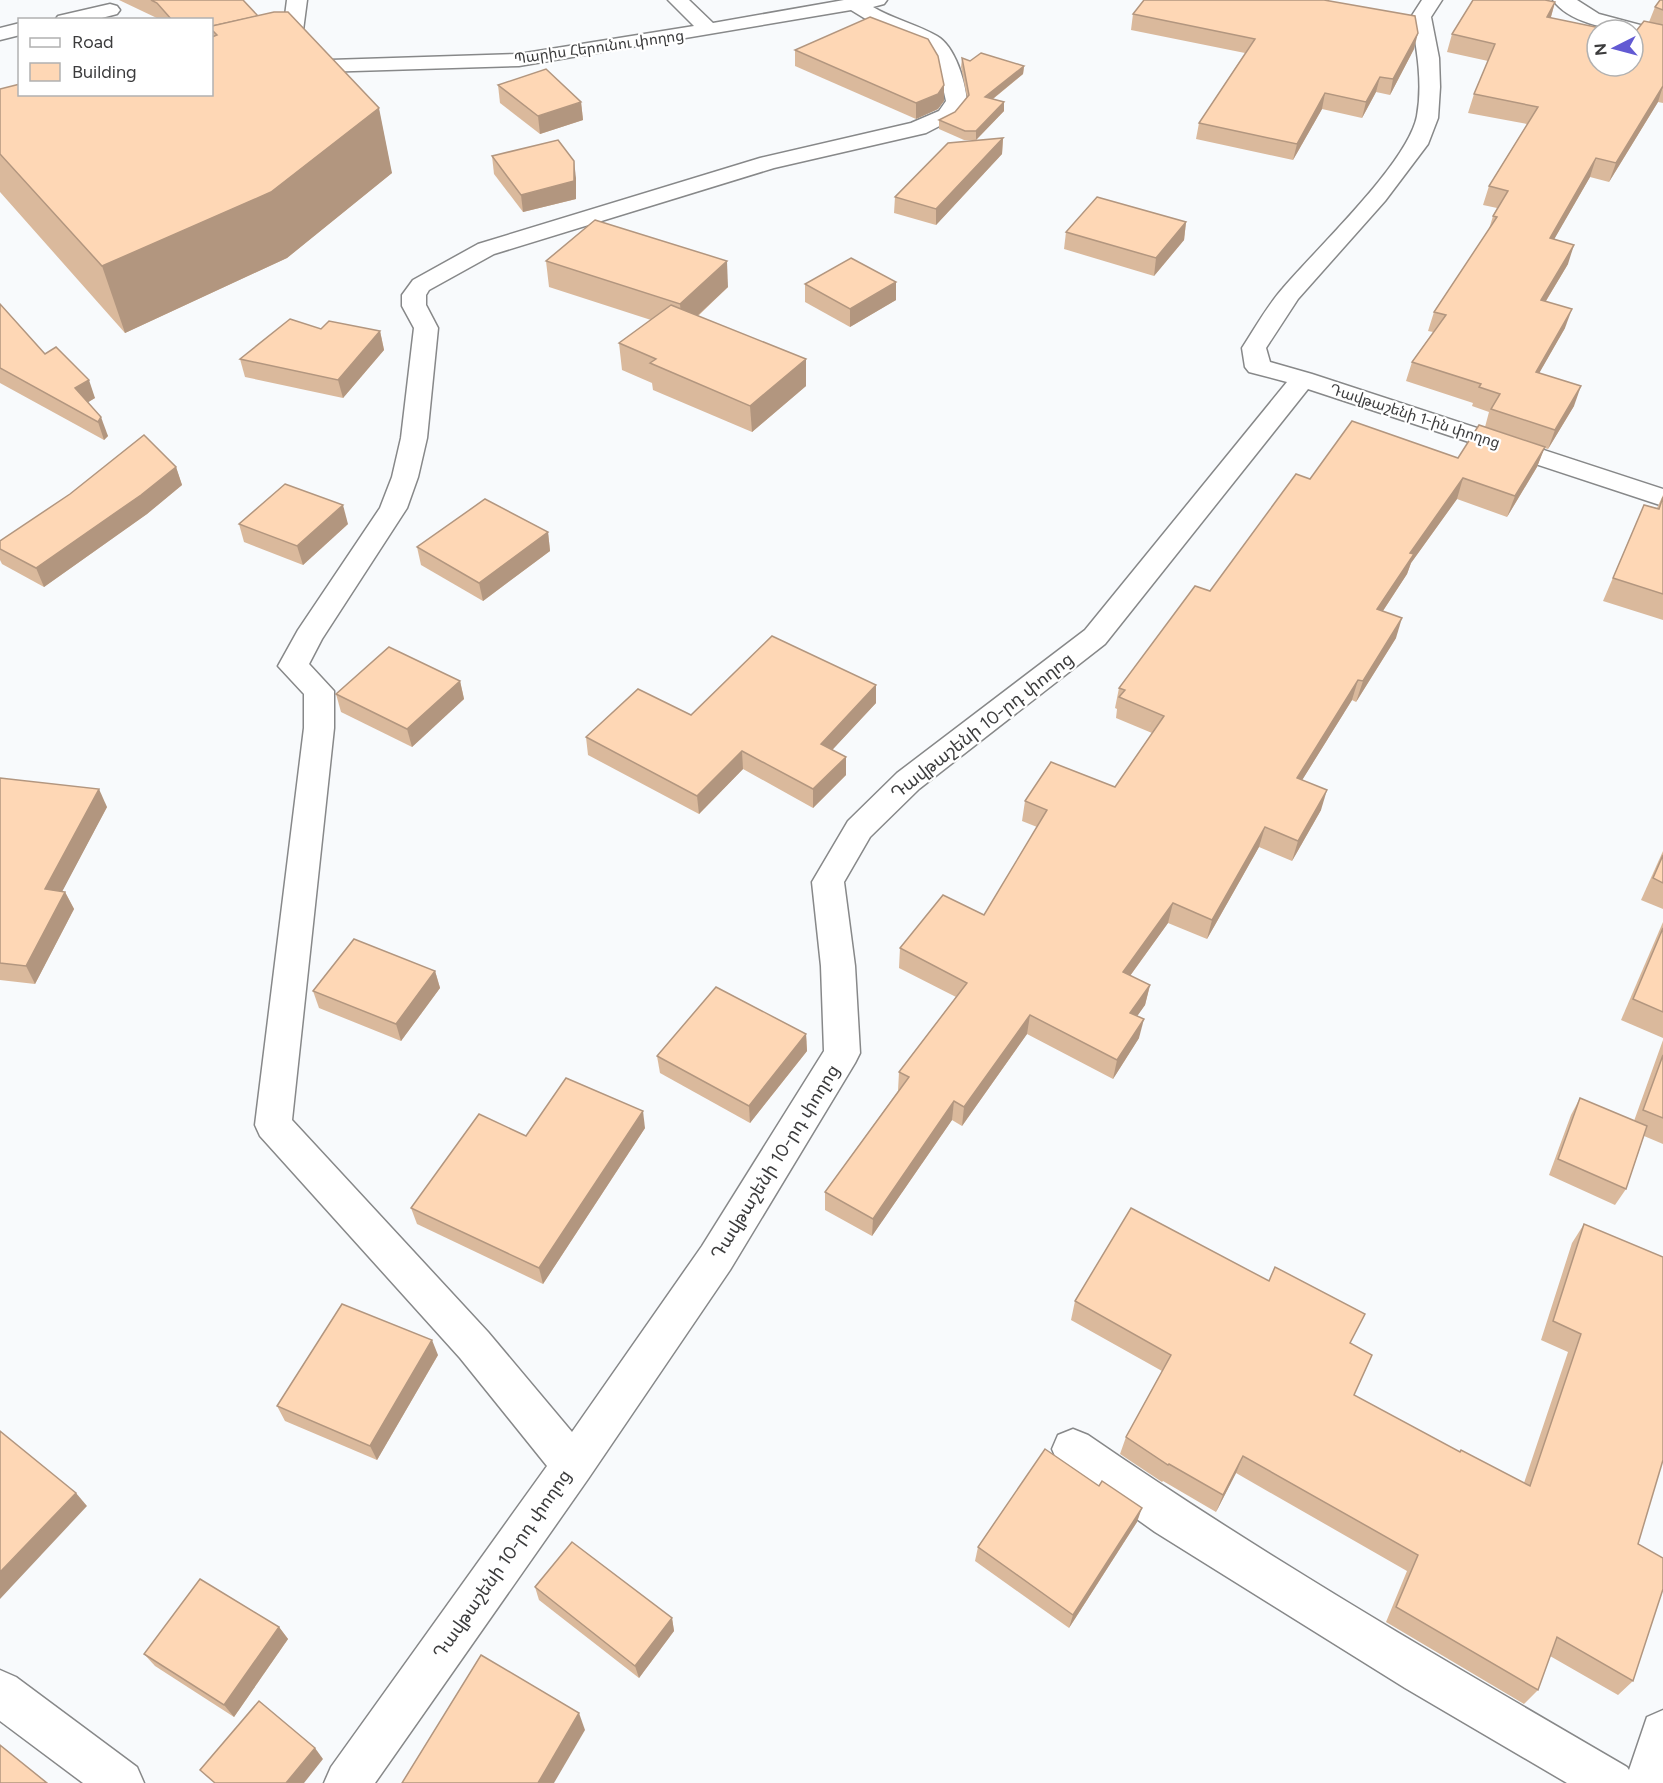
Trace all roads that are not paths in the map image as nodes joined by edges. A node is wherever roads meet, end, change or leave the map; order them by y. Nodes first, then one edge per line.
1 (297, 0) edge
2 (678, 0) edge
3 (1431, 0) edge
4 (1563, 0) edge
5 (866, 2) edge
6 (110, 10) dead end
7 (74, 18) edge
8 (18, 30) edge
9 (709, 30) junction
10 (0, 34) edge
11 (1663, 37) edge
12 (288, 67) junction
13 (213, 84) edge
14 (1303, 379) junction
15 (1663, 498) edge
16 (1073, 1449) dead end
17 (573, 1465) junction
18 (0, 1693) edge
19 (1663, 1733) edge
20 (121, 1783) edge
21 (347, 1783) edge
22 (1611, 1783) edge
23 (1648, 1783) edge

1 - 12 street
2 - 9 street
3 - 14 street
4 - 11 street
5 - 9 street, Պարիս Հերունու փողոց
5 - 17 street
6 - 7 street
8 - 10 street
9 - 12 street, Պարիս Հերունու փողոց
12 - 13 street, Պարիս Հերունու փողոց
14 - 15 street, Դավթաշենի 1-ին փողոց
14 - 17 street, Դավթաշենի 10-րդ փողոց
16 - 22 street
17 - 21 street, Դավթաշենի 10-րդ փողոց
18 - 20 street
19 - 23 street

